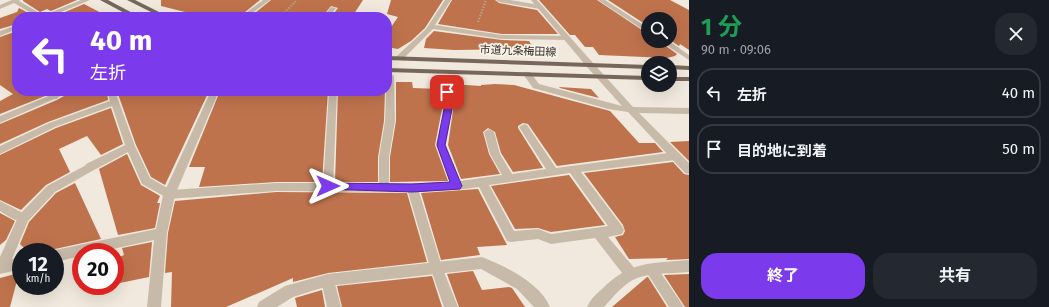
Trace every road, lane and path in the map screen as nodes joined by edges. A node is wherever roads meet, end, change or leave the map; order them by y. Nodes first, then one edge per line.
1 (16, 0) edge
2 (87, 0) edge
3 (103, 0) edge
4 (130, 0) edge
5 (267, 0) edge
6 (297, 0) edge
7 (448, 0) edge
8 (486, 0) edge
9 (499, 0) edge
10 (534, 0) edge
11 (601, 0) edge
12 (0, 7) edge
13 (540, 7) junction
14 (333, 8) dead end
15 (35, 12) edge
16 (56, 12) edge
17 (127, 12) edge
18 (155, 12) edge
19 (250, 12) edge
20 (285, 12) edge
21 (330, 12) edge
22 (641, 26) edge
23 (432, 27) junction
24 (12, 29) edge
25 (0, 34) edge
26 (474, 34) junction
27 (567, 38) junction
28 (674, 48) edge
29 (392, 58) edge
30 (399, 58) junction
31 (689, 58) edge
32 (590, 65) junction
33 (641, 67) edge
34 (677, 67) edge
35 (689, 68) edge
36 (392, 74) edge
37 (527, 74) junction
38 (600, 76) junction
39 (641, 78) edge
40 (677, 79) edge
41 (445, 80) dead end
42 (689, 80) edge
43 (113, 96) edge
44 (213, 96) edge
45 (333, 96) edge
46 (389, 96) edge
47 (54, 97) edge
48 (115, 102) junction
49 (631, 110) junction
50 (689, 111) edge
51 (0, 120) edge
52 (524, 126) dead end
53 (489, 132) dead end
54 (130, 146) junction
55 (0, 150) edge
56 (675, 156) junction
57 (573, 168) junction
58 (689, 170) edge
59 (553, 172) junction
60 (509, 178) junction
61 (482, 182) junction
62 (328, 186) junction
63 (457, 186) junction
64 (384, 187) junction
65 (412, 188) junction
66 (169, 195) junction
67 (0, 206) edge
68 (23, 218) junction
69 (161, 233) junction
70 (598, 233) junction
71 (64, 254) edge
72 (12, 265) edge
73 (689, 266) edge
74 (436, 267) junction
75 (1, 268) edge
76 (651, 270) junction
77 (632, 274) junction
78 (328, 280) junction
79 (154, 307) edge
80 (264, 307) edge
81 (334, 307) edge
82 (451, 307) edge
83 (543, 307) edge
84 (594, 307) edge
85 (677, 307) edge

1 - 12 street
1 - 15 street
2 - 16 street
3 - 17 main road
4 - 18 main road
5 - 19 street
6 - 20 path
7 - 23 street
8 - 26 path
9 - 13 street
10 - 13 street
11 - 22 street
13 - 27 street
14 - 21 street
23 - 26 street
23 - 30 street
24 - 25 street
26 - 27 street
27 - 32 street
28 - 31 street
29 - 30 main road, 市道九条梅田線
30 - 32 main road, 市道九条梅田線
32 - 33 main road, 市道九条梅田線
32 - 38 street
34 - 35 main road
36 - 37 main road, 市道九条梅田線
37 - 38 main road, 市道九条梅田線
37 - 49 street
38 - 39 main road, 市道九条梅田線
38 - 49 street
40 - 42 main road
41 - 63 street
43 - 48 street
44 - 66 street
45 - 62 street
46 - 64 street
47 - 51 street
48 - 54 street
48 - 55 street
49 - 50 street
49 - 56 street
52 - 59 street
53 - 60 street
54 - 66 street
54 - 68 street
56 - 57 street
56 - 58 street
57 - 59 street
57 - 70 street
59 - 60 street
60 - 61 street
61 - 63 street
61 - 70 street
62 - 64 street
62 - 66 street
63 - 65 street
64 - 65 street
65 - 74 street
66 - 69 street
67 - 68 street
68 - 75 street
69 - 71 street
69 - 79 street
70 - 77 street
72 - 75 street
73 - 76 street
74 - 78 street
74 - 82 street
74 - 83 street
76 - 77 street
76 - 85 street
77 - 84 street
78 - 80 street
78 - 81 street

